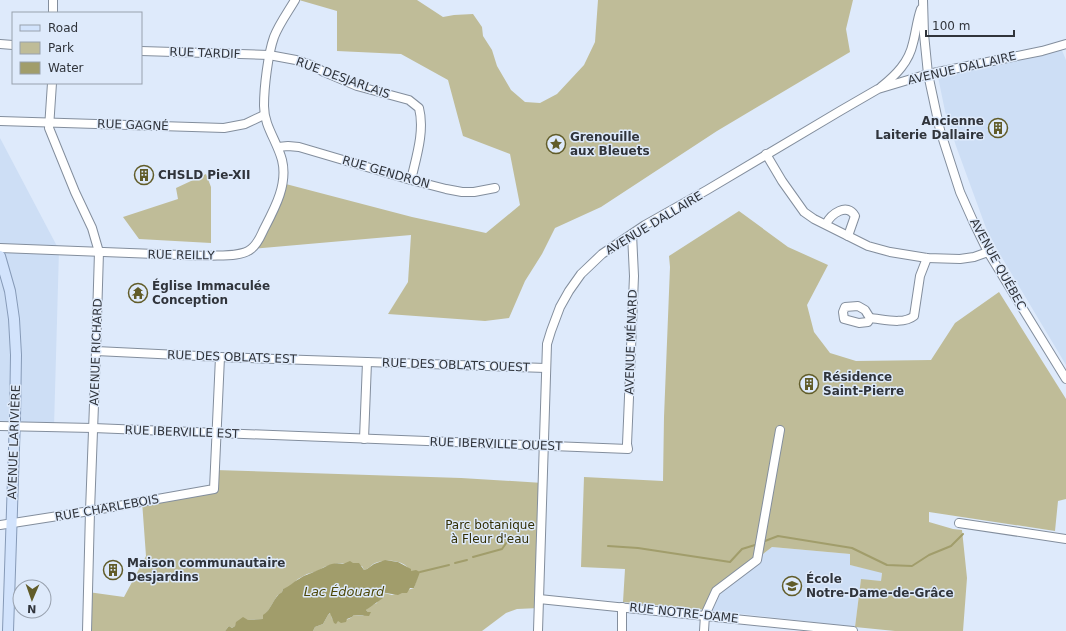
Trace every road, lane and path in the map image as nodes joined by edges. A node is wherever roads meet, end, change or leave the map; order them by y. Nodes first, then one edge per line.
1 (53, 0) edge
2 (295, 0) edge
3 (923, 2) edge
4 (53, 12) edge
5 (0, 44) edge
6 (1066, 44) edge
7 (12, 45) edge
8 (142, 51) edge
9 (269, 55) junction
10 (928, 74) junction
11 (52, 84) edge
12 (878, 89) junction
13 (264, 114) junction
14 (0, 121) edge
15 (49, 123) junction
16 (278, 147) junction
17 (766, 154) junction
18 (411, 180) junction
19 (495, 188) dead end
20 (826, 224) junction
21 (632, 234) junction
22 (848, 236) junction
23 (0, 248) edge
24 (98, 252) junction
25 (988, 252) junction
26 (0, 256) edge
27 (927, 258) junction
28 (870, 318) dead end
29 (96, 351) junction
30 (220, 357) junction
31 (367, 362) junction
32 (546, 368) junction
33 (1066, 379) edge
34 (0, 426) edge
35 (15, 427) junction
36 (93, 428) junction
37 (780, 430) dead end
38 (216, 434) junction
39 (364, 439) junction
40 (544, 446) junction
41 (628, 449) joint
42 (90, 512) junction
43 (959, 523) dead end
44 (11, 524) junction
45 (0, 525) edge
46 (1066, 539) edge
47 (539, 599) junction
48 (622, 607) junction
49 (705, 615) junction
50 (8, 631) edge
51 (87, 631) edge
52 (538, 631) edge
53 (622, 631) edge
54 (704, 631) edge
55 (853, 631) edge

1 - 4 street
2 - 9 street
3 - 10 street, AVENUE QUÉBEC
3 - 12 street
5 - 7 street
6 - 10 street, AVENUE DALLAIRE
8 - 9 street, RUE TARDIF
9 - 13 street
9 - 18 street, RUE DESJARLAIS
10 - 12 street, AVENUE DALLAIRE
10 - 25 street, AVENUE QUÉBEC
11 - 15 street, AVENUE RICHARD
12 - 17 street, AVENUE DALLAIRE
13 - 15 street, RUE GAGNÉ
13 - 16 street, RUE REILLY
14 - 15 street, RUE GAGNÉ
15 - 24 street, AVENUE RICHARD
16 - 18 street, RUE GENDRON
16 - 24 street, RUE REILLY
17 - 20 street
17 - 21 street, AVENUE DALLAIRE
18 - 19 street, RUE GENDRON
20 - 22 street
20 - 22 street
21 - 32 street, AVENUE DALLAIRE
21 - 41 street, AVENUE MÉNARD
22 - 27 street
23 - 24 street, RUE REILLY
24 - 29 street, AVENUE RICHARD
25 - 27 street
25 - 33 street, AVENUE QUÉBEC
26 - 35 main road, AVENUE LARIVIÈRE
27 - 28 street
29 - 30 street, RUE DES OBLATS EST
29 - 36 street, AVENUE RICHARD
30 - 31 street, RUE DES OBLATS EST
30 - 38 street
31 - 32 street, RUE DES OBLATS OUEST
31 - 39 street
32 - 40 street, AVENUE DALLAIRE
34 - 35 street, RUE IBERVILLE EST
35 - 36 street, RUE IBERVILLE EST
35 - 44 main road, AVENUE LARIVIÈRE
36 - 38 street, RUE IBERVILLE EST
36 - 42 street, AVENUE RICHARD
37 - 49 street
38 - 39 street, RUE IBERVILLE EST
38 - 42 street, RUE CHARLEBOIS
39 - 40 street, RUE IBERVILLE OUEST
40 - 41 street, RUE IBERVILLE OUEST
40 - 47 street, AVENUE DALLAIRE
42 - 44 street, RUE CHARLEBOIS
42 - 51 street, AVENUE RICHARD
43 - 46 street
44 - 45 street, RUE CHARLEBOIS
44 - 50 main road, AVENUE LARIVIÈRE
47 - 48 street, RUE NOTRE-DAME
47 - 52 street, AVENUE DALLAIRE
48 - 49 street, RUE NOTRE-DAME
48 - 53 street
49 - 54 street
49 - 55 street, RUE NOTRE-DAME

